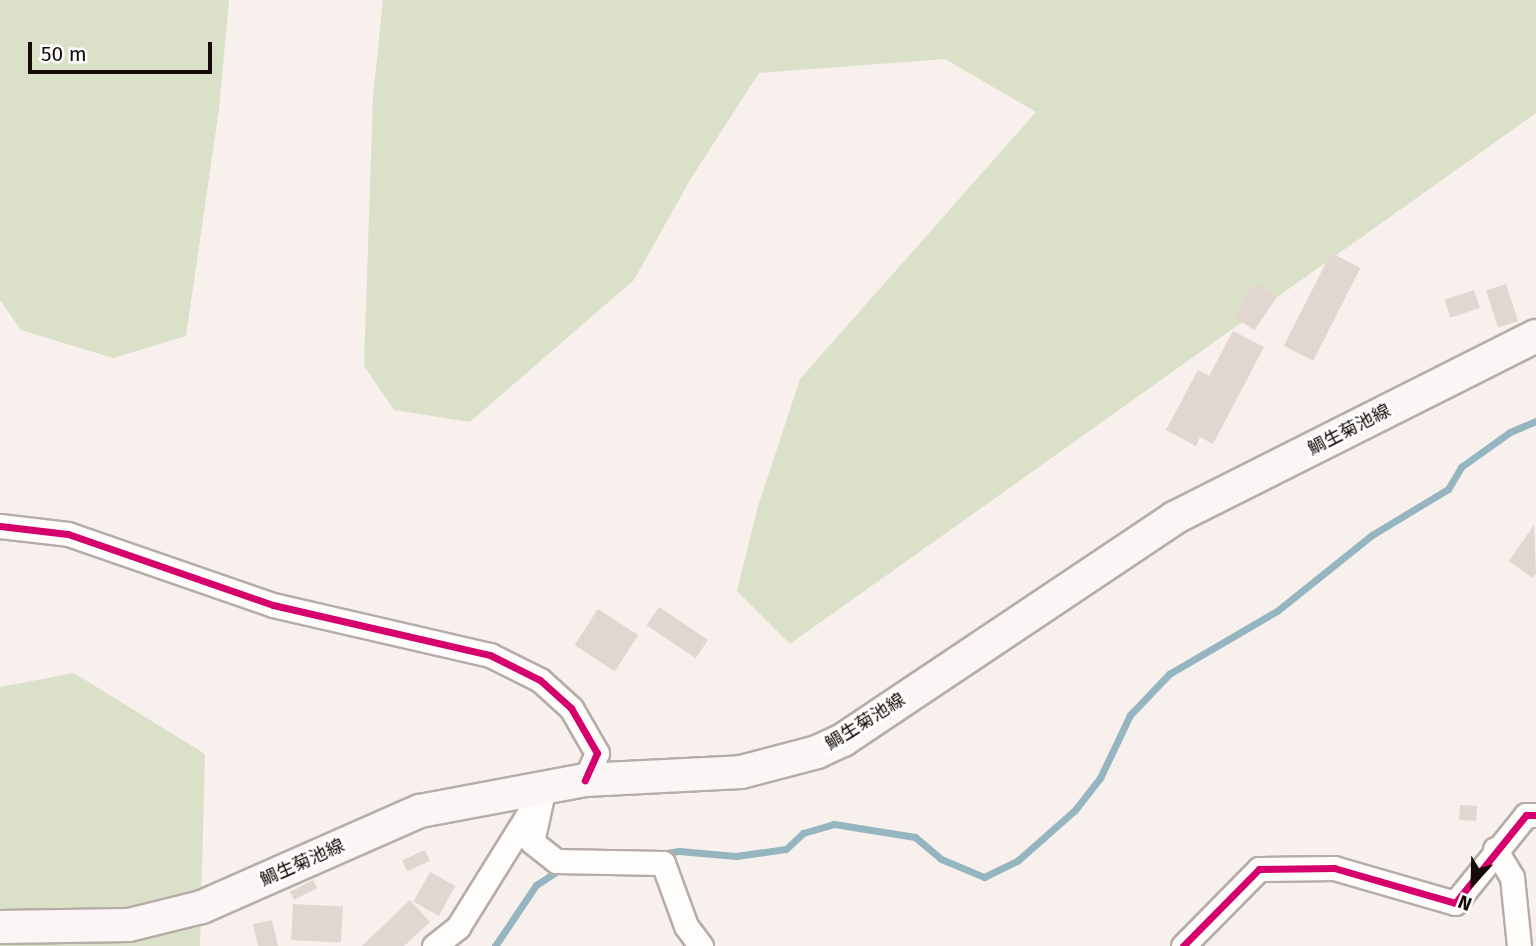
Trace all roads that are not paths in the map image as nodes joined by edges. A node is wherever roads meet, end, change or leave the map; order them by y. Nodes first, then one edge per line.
1 (1536, 336) edge
2 (0, 526) edge
3 (585, 780) junction
4 (544, 787) junction
5 (1536, 815) edge
6 (1495, 849) junction
7 (0, 927) edge
8 (434, 946) edge
9 (701, 946) edge
10 (1183, 946) edge
11 (1519, 946) edge

1 - 3 main road, 鯛生菊池線
2 - 3 street
3 - 4 main road, 鯛生菊池線
4 - 7 main road, 鯛生菊池線
4 - 8 street
4 - 9 street
5 - 6 street
6 - 10 street
6 - 11 street

